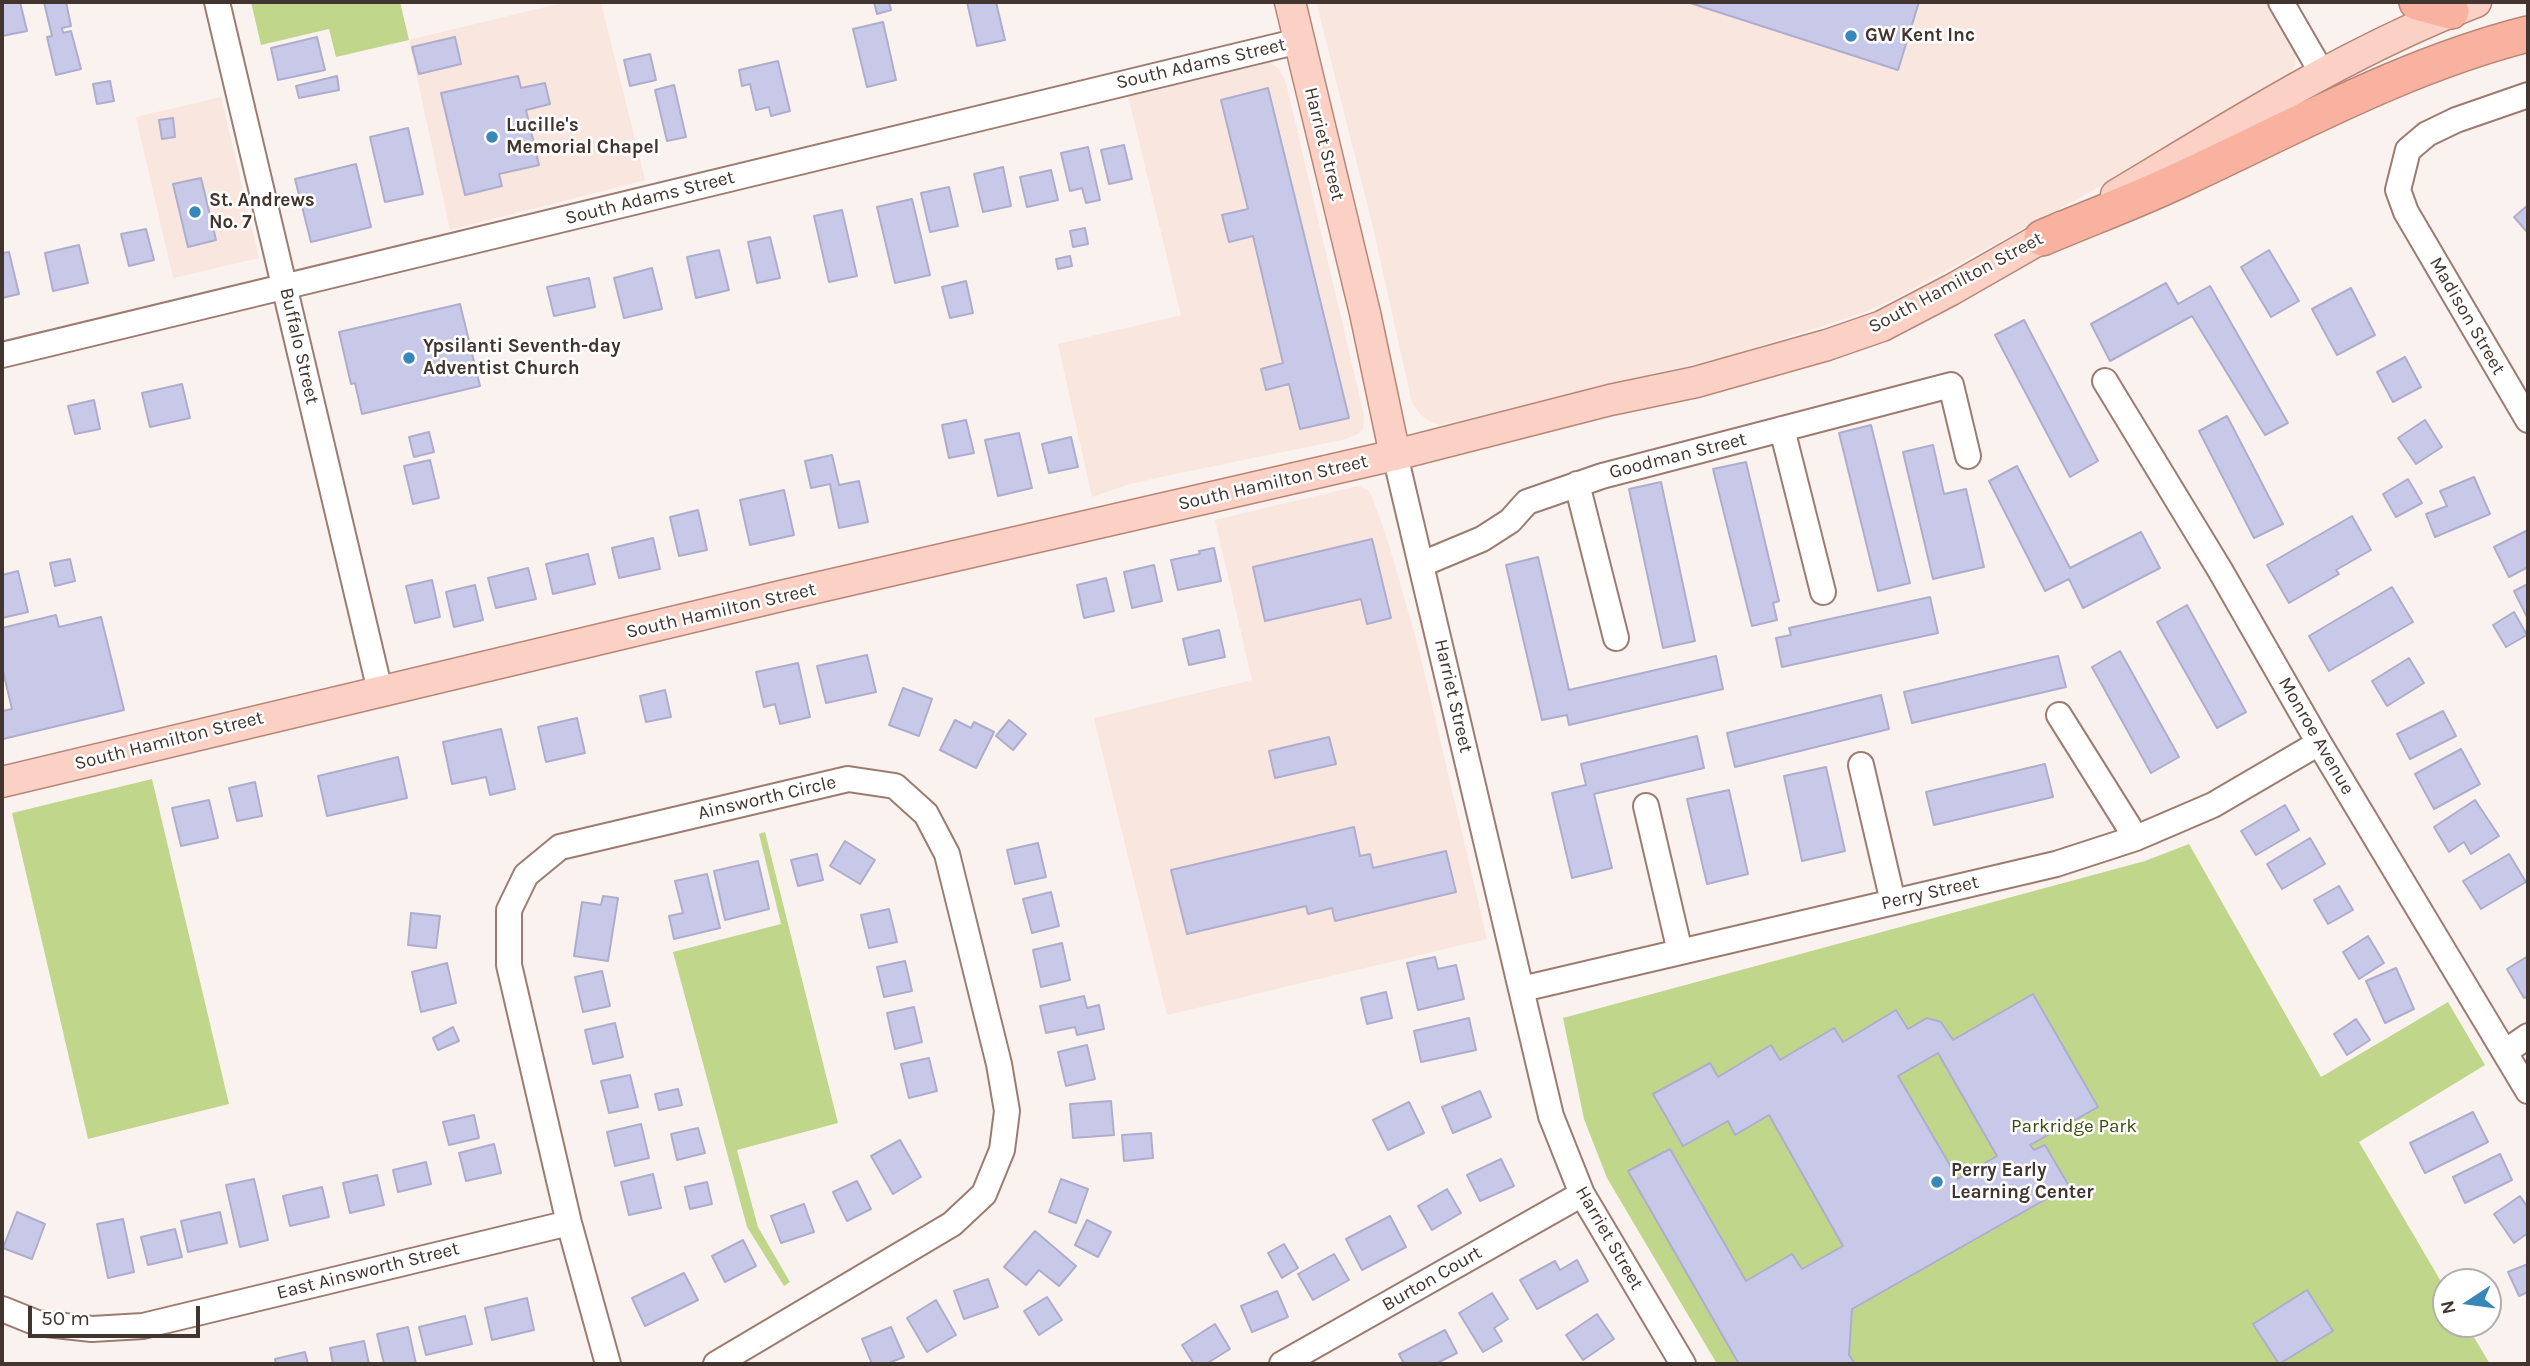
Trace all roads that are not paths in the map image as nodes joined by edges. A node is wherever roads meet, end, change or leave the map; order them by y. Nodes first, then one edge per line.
1 (217, 2) edge
2 (1290, 2) edge
3 (2281, 2) edge
4 (2417, 2) edge
5 (2463, 6) edge
6 (2528, 34) edge
7 (1299, 41) junction
8 (2322, 73) junction
9 (2528, 95) edge
10 (2042, 238) junction
11 (285, 286) junction
12 (2, 355) edge
13 (2105, 381) dead end
14 (2528, 420) edge
15 (1782, 429) junction
16 (1395, 455) junction
17 (1968, 456) dead end
18 (1577, 484) junction
19 (1422, 564) junction
20 (1823, 592) dead end
21 (1616, 638) dead end
22 (380, 691) junction
23 (2059, 715) dead end
24 (2319, 743) junction
25 (1861, 765) dead end
26 (2, 782) edge
27 (1646, 806) dead end
28 (2136, 838) junction
29 (1893, 902) junction
30 (1679, 952) junction
31 (1522, 989) junction
32 (2528, 1036) edge
33 (2505, 1052) junction
34 (2528, 1091) edge
35 (1582, 1194) junction
36 (569, 1223) junction
37 (2, 1309) edge
38 (608, 1364) edge
39 (716, 1364) edge
40 (1282, 1364) edge
41 (1683, 1364) edge

1 - 11 street, Buffalo Street
2 - 7 main road, Harriet Street
3 - 8 street
4 - 5 highway
5 - 8 main road, South Hamilton Street
6 - 10 highway
7 - 11 street, South Adams Street
7 - 16 main road, Harriet Street
8 - 10 main road, South Hamilton Street
9 - 14 street, Madison Street
10 - 16 main road, South Hamilton Street
11 - 12 street, South Adams Street
11 - 22 street, Buffalo Street
13 - 24 street, Monroe Avenue
15 - 17 street, Goodman Street
15 - 18 street, Goodman Street
15 - 20 street
16 - 19 street, Harriet Street
16 - 22 main road, South Hamilton Street
18 - 19 street, Goodman Street
18 - 21 street
19 - 31 street, Harriet Street
22 - 26 main road, South Hamilton Street
23 - 28 street
24 - 28 street, Perry Street
24 - 33 street, Monroe Avenue
25 - 29 street
27 - 30 street
28 - 29 street, Perry Street
29 - 30 street, Perry Street
30 - 31 street, Perry Street
31 - 35 street, Harriet Street
32 - 33 street
33 - 34 street, Monroe Avenue
35 - 40 street, Burton Court
35 - 41 street, Harriet Street
36 - 37 street, East Ainsworth Street
36 - 38 street, Ainsworth Circle
36 - 39 street, Ainsworth Circle

